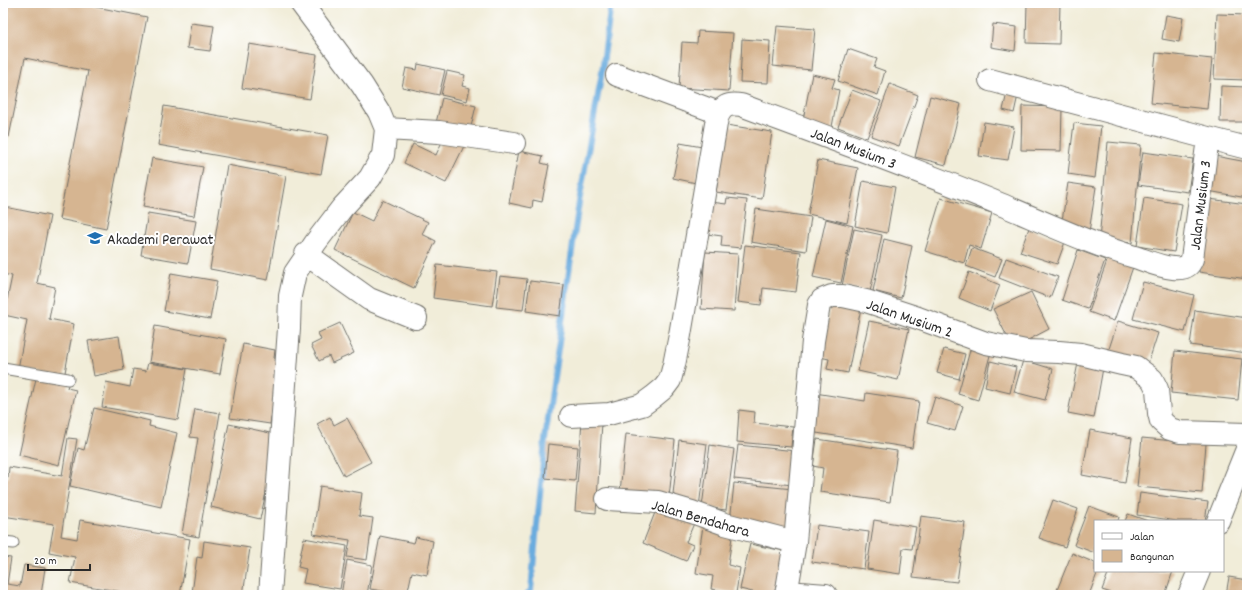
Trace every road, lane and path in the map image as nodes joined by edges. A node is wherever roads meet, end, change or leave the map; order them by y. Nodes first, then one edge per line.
1 (301, 3) edge
2 (616, 75) dead end
3 (990, 80) dead end
4 (719, 113) junction
5 (386, 129) junction
6 (1208, 138) junction
7 (514, 143) dead end
8 (1247, 148) edge
9 (306, 254) junction
10 (416, 318) dead end
11 (3, 368) edge
12 (68, 379) dead end
13 (571, 416) dead end
14 (1247, 434) edge
15 (1247, 449) edge
16 (607, 498) dead end
17 (1218, 520) edge
18 (795, 542) junction
19 (1199, 572) edge
20 (787, 593) edge
21 (270, 595) edge
22 (826, 595) edge
23 (1189, 595) edge

1 - 5 street
2 - 4 street
3 - 6 street
4 - 6 street, Jalan Musium 3
4 - 13 street
5 - 7 street
5 - 9 street
6 - 8 street, Jalan Musium 3
9 - 10 street
9 - 21 street
11 - 12 lane
14 - 18 street, Jalan Musium 2
15 - 17 street
16 - 18 street, Jalan Bendahara
18 - 20 street, Jalan Musium 2
19 - 23 street
20 - 22 street

